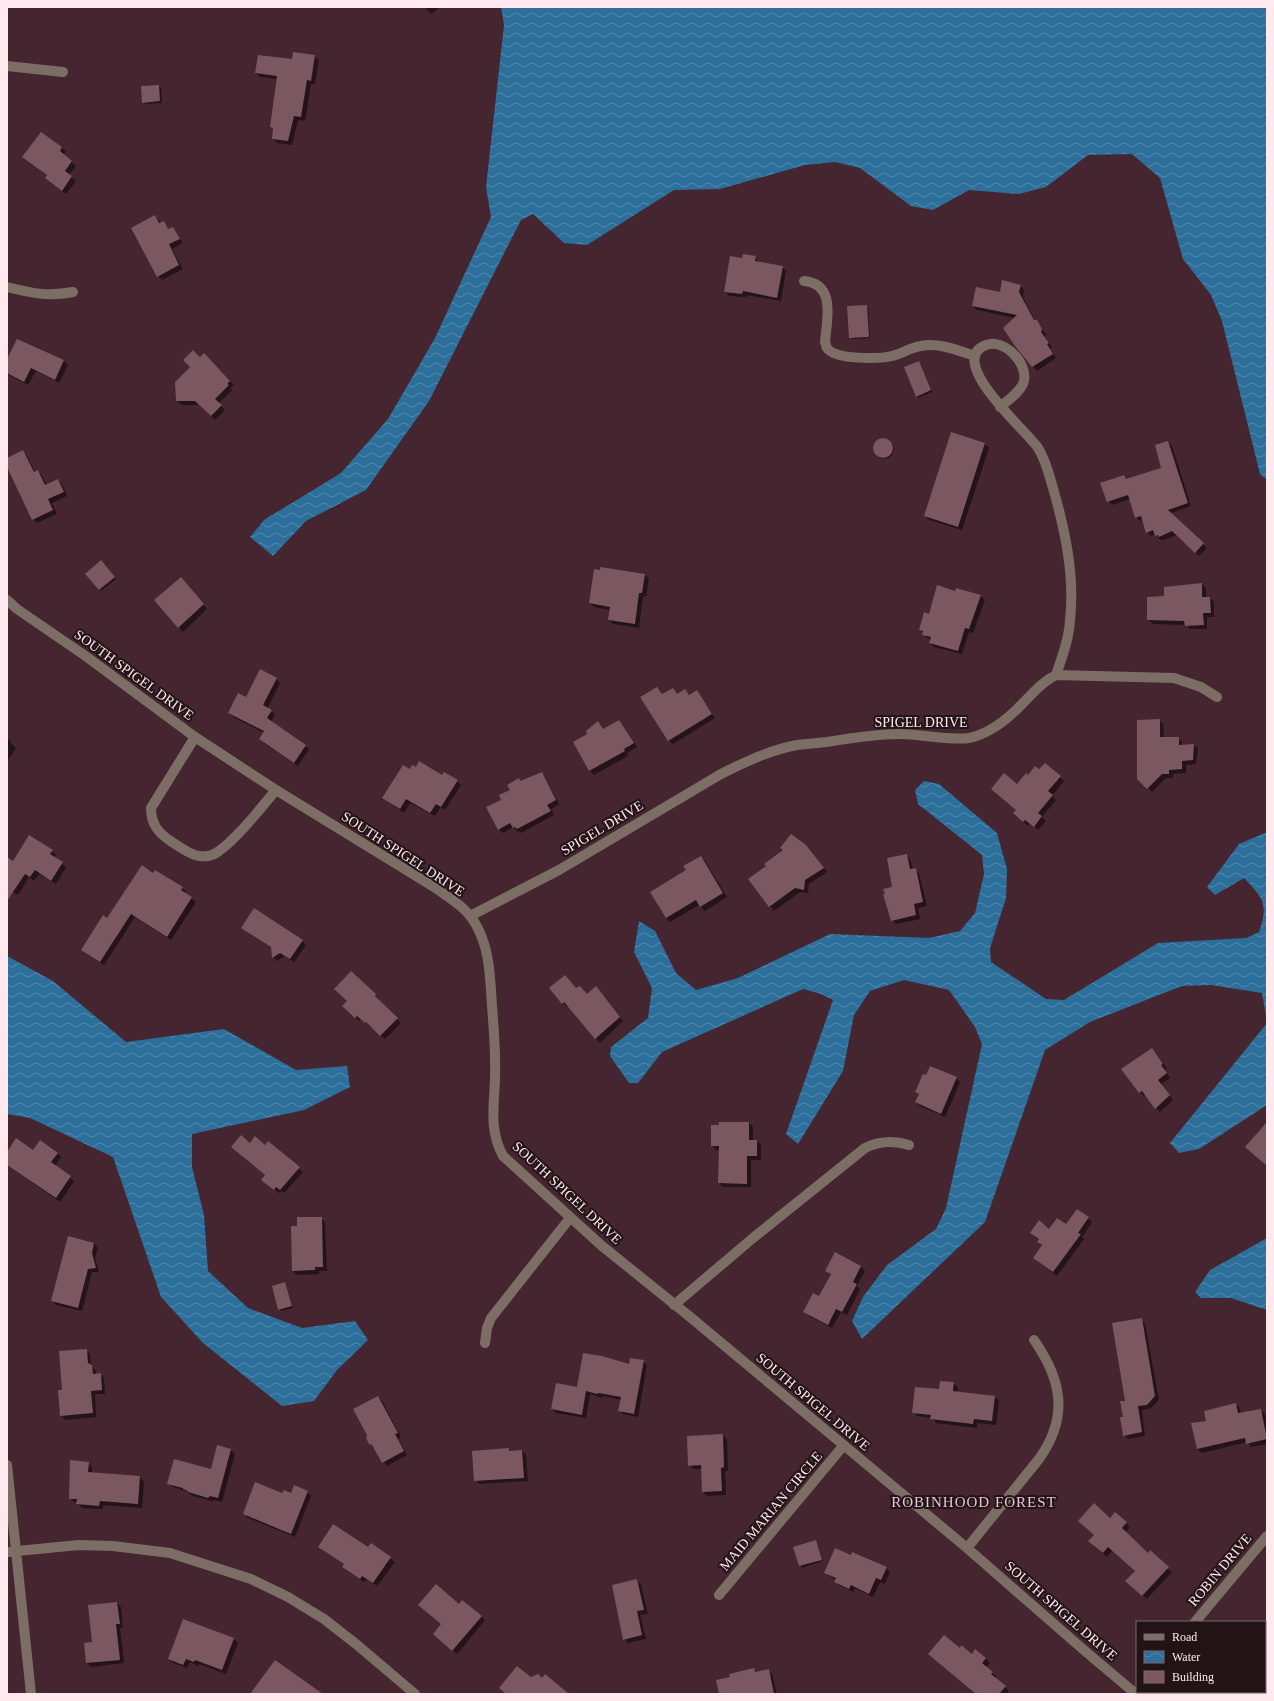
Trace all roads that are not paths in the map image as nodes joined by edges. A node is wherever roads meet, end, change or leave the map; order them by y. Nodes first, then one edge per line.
1 (7, 66) edge
2 (63, 72) dead end
3 (804, 281) dead end
4 (7, 288) edge
5 (73, 292) dead end
6 (975, 356) junction
7 (1000, 407) junction
8 (7, 600) edge
9 (1056, 675) junction
10 (1217, 697) dead end
11 (195, 737) junction
12 (276, 790) junction
13 (470, 916) junction
14 (909, 1145) dead end
15 (570, 1218) junction
16 (674, 1305) junction
17 (1034, 1340) dead end
18 (485, 1343) dead end
19 (844, 1445) junction
20 (7, 1465) edge
21 (1267, 1536) edge
22 (967, 1548) junction
23 (12, 1551) edge
24 (719, 1594) dead end
25 (1196, 1621) edge
26 (1136, 1692) edge
27 (31, 1694) edge
28 (415, 1694) edge

1 - 2 street
3 - 6 street
4 - 5 street
6 - 7 street
6 - 7 street
7 - 9 street
8 - 11 street, SOUTH SPIGEL DRIVE
9 - 10 street
9 - 13 street, SPIGEL DRIVE
11 - 12 street, SOUTH SPIGEL DRIVE
11 - 12 street
12 - 13 street, SOUTH SPIGEL DRIVE
13 - 15 street, SOUTH SPIGEL DRIVE
14 - 16 street
15 - 16 street, SOUTH SPIGEL DRIVE
15 - 18 street
16 - 19 street, SOUTH SPIGEL DRIVE
17 - 22 street
19 - 22 street, SOUTH SPIGEL DRIVE
19 - 24 street, MAID MARIAN CIRCLE
20 - 23 street
21 - 25 street, ROBIN DRIVE
22 - 26 street, SOUTH SPIGEL DRIVE
23 - 27 street
23 - 28 street

